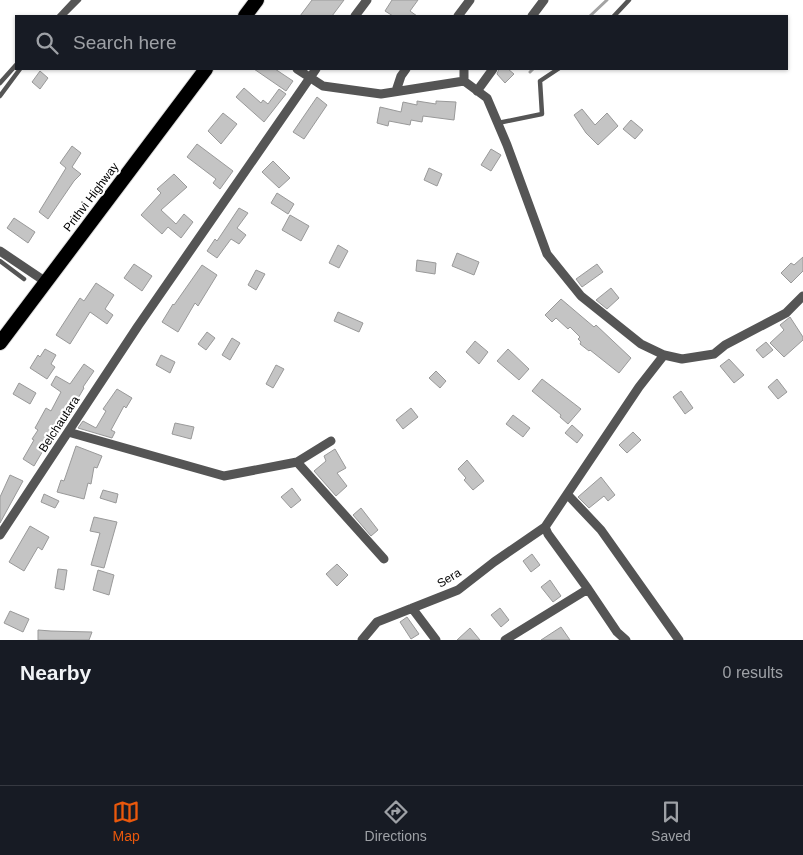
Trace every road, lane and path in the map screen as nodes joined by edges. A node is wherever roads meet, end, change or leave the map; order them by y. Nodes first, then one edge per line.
1 (74, 0) edge
2 (79, 0) edge
3 (258, 0) edge
4 (367, 0) edge
5 (470, 0) edge
6 (544, 0) edge
7 (629, 0) edge
8 (62, 15) edge
9 (62, 15) edge
10 (246, 15) edge
11 (356, 15) edge
12 (461, 15) edge
13 (533, 15) edge
14 (615, 15) edge
15 (15, 66) edge
16 (19, 70) edge
17 (205, 70) edge
18 (299, 70) edge
19 (315, 70) edge
20 (405, 70) edge
21 (464, 70) edge
22 (492, 70) edge
23 (556, 70) edge
24 (310, 77) junction
25 (464, 81) junction
26 (0, 83) edge
27 (477, 90) junction
28 (396, 91) junction
29 (0, 96) edge
30 (498, 124) junction
31 (0, 251) edge
32 (0, 261) edge
33 (24, 279) dead end
34 (46, 282) junction
35 (803, 296) edge
36 (0, 343) edge
37 (664, 355) junction
38 (68, 432) junction
39 (330, 440) dead end
40 (297, 462) junction
41 (567, 494) junction
42 (545, 527) junction
43 (0, 535) edge
44 (384, 559) dead end
45 (588, 589) junction
46 (412, 608) junction
47 (362, 640) edge
48 (436, 640) edge
49 (505, 640) edge
50 (626, 640) edge
51 (679, 640) edge

1 - 8 lane
2 - 9 lane
3 - 10 highway
4 - 11 street
5 - 12 street
6 - 13 street
7 - 14 lane
15 - 26 lane
16 - 29 lane
17 - 34 highway, Prithvi Highway
18 - 24 street
19 - 24 street, Belchautara
20 - 28 street
21 - 25 street
22 - 27 street
23 - 30 lane
24 - 28 street
24 - 38 street, Belchautara
25 - 27 street
25 - 28 street
27 - 30 street
30 - 37 street
31 - 34 street
32 - 33 lane
34 - 36 highway, Prithvi Highway
35 - 37 street
37 - 41 street, Sera
38 - 40 street
38 - 43 street, Belchautara
39 - 40 street
40 - 44 street
41 - 42 street, Sera
41 - 51 street
42 - 45 street
42 - 46 street, Sera
45 - 49 street
45 - 50 street
46 - 47 street, Sera
46 - 48 street

